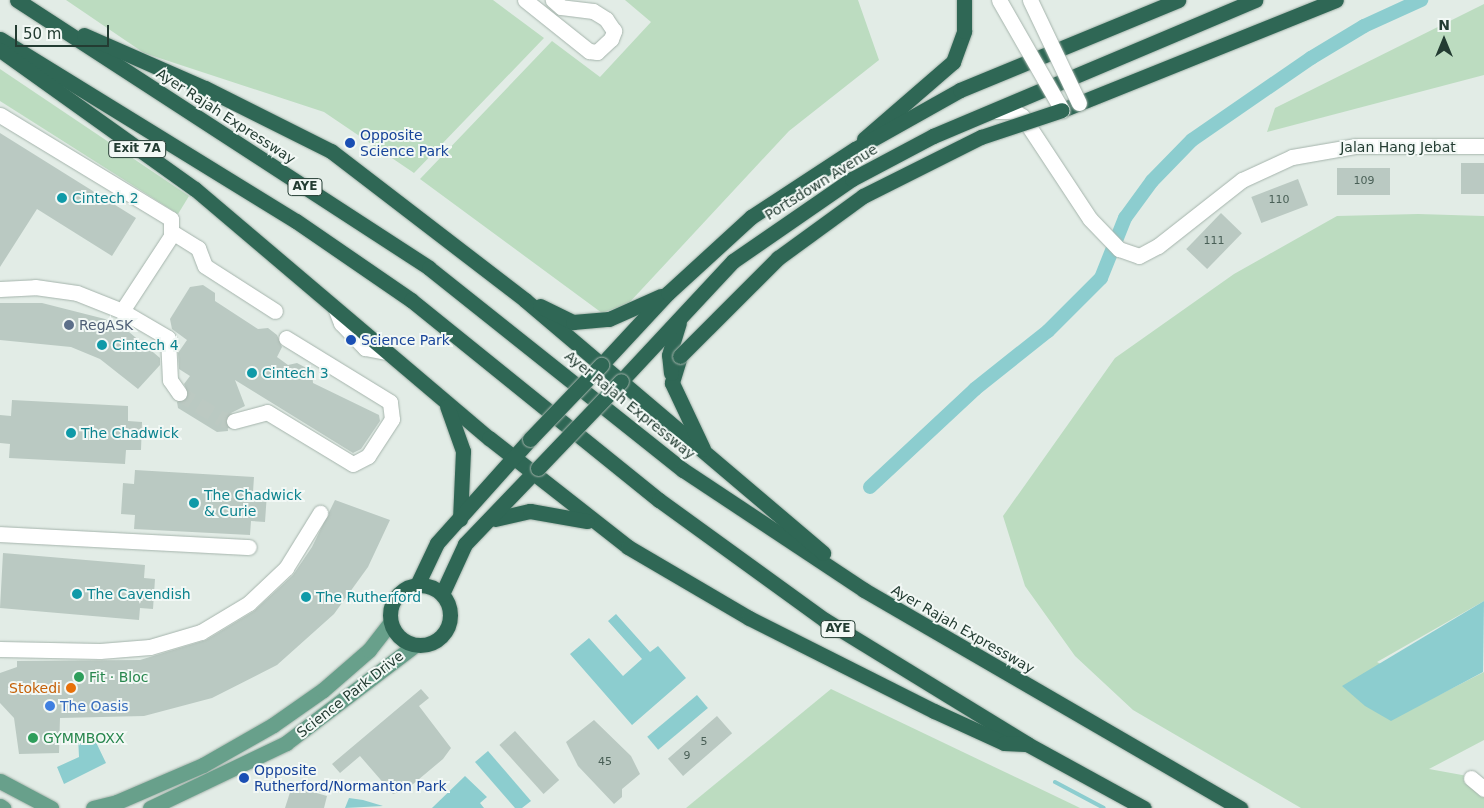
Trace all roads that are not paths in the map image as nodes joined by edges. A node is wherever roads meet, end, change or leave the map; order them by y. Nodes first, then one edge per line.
1 (16, 0) edge
2 (525, 0) edge
3 (552, 0) edge
4 (964, 0) edge
5 (999, 0) edge
6 (1030, 0) edge
7 (1178, 0) edge
8 (1255, 0) edge
9 (1336, 0) edge
10 (44, 17) junction
11 (0, 39) edge
12 (0, 50) edge
13 (1035, 93) junction
14 (1078, 102) junction
15 (1062, 110) junction
16 (995, 111) junction
17 (0, 115) edge
18 (1022, 116) junction
19 (1484, 146) edge
20 (855, 149) junction
21 (172, 232) junction
22 (0, 289) edge
23 (668, 293) junction
24 (524, 300) junction
25 (122, 310) junction
26 (275, 311) dead end
27 (679, 321) junction
28 (286, 338) dead end
29 (601, 365) junction
30 (621, 381) junction
31 (672, 383) junction
32 (179, 393) tunnel mouth
33 (445, 402) junction
34 (234, 422) tunnel mouth
35 (706, 454) junction
36 (515, 455) junction
37 (536, 471) junction
38 (320, 513) dead end
39 (460, 519) junction
40 (493, 520) junction
41 (594, 522) junction
42 (0, 534) edge
43 (249, 547) dead end
44 (418, 583) junction
45 (864, 590) junction
46 (442, 594) junction
47 (390, 623) junction
48 (415, 645) junction
49 (0, 649) edge
50 (1026, 744) junction
51 (1471, 778) dead end
52 (0, 781) edge
53 (1484, 789) edge
54 (154, 807) edge
55 (51, 808) edge
56 (93, 808) edge
57 (1144, 808) edge
58 (1240, 808) edge

1 - 10 highway, Ayer Rajah Expressway / AYE
2 - 3 street
4 - 20 highway
5 - 15 street, bridge
6 - 14 street, bridge
7 - 20 highway, Portsdown Avenue
8 - 13 highway, Portsdown Avenue
9 - 14 highway
10 - 24 highway
10 - 45 highway, Ayer Rajah Expressway / AYE
11 - 50 highway, AYE
12 - 33 highway, Exit 7A
13 - 16 highway, Portsdown Avenue
13 - 18 street
14 - 15 highway
15 - 31 highway, bridge
16 - 18 street
16 - 27 highway, Portsdown Avenue
17 - 21 street
18 - 19 street, Jalan Hang Jebat
20 - 23 highway, Portsdown Avenue
21 - 25 street
21 - 26 street
22 - 25 street
23 - 24 highway
23 - 29 highway, Portsdown Avenue
24 - 29 highway
25 - 32 street
27 - 30 highway, Portsdown Avenue
27 - 31 highway
28 - 34 street
29 - 30 highway
29 - 36 highway, Portsdown Avenue, bridge
30 - 35 highway
30 - 37 highway, Portsdown Avenue, bridge
31 - 35 highway
33 - 36 highway, Exit 7A
33 - 39 highway
35 - 45 highway
36 - 37 highway
36 - 39 highway, Portsdown Avenue
37 - 40 highway, Portsdown Avenue
37 - 41 highway
38 - 49 street
39 - 44 highway, Portsdown Avenue
40 - 41 highway
40 - 46 highway, Portsdown Avenue
41 - 50 highway
42 - 43 street
44 - 46 highway
44 - 47 highway
45 - 58 highway, Ayer Rajah Expressway / AYE
46 - 48 highway
47 - 48 highway
47 - 56 main road, Science Park Drive
48 - 54 main road, Science Park Drive
50 - 57 highway, AYE
51 - 53 street
52 - 55 main road

